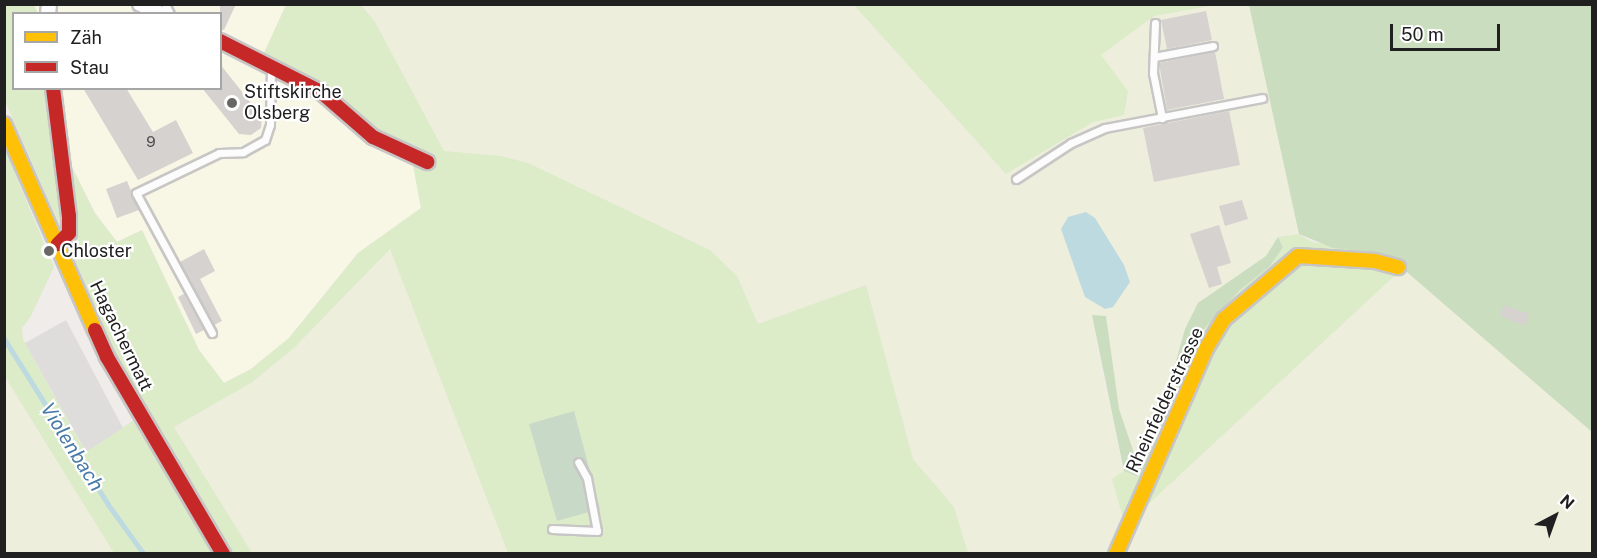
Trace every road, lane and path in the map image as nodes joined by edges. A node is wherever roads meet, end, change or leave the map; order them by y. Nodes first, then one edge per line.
1 (140, 4) edge
2 (158, 12) edge
3 (1155, 23) dead end
4 (222, 42) edge
5 (1213, 46) dead end
6 (1154, 57) junction
7 (272, 67) junction
8 (53, 90) edge
9 (1262, 98) dead end
10 (1162, 118) junction
11 (4, 124) edge
12 (426, 162) dead end
13 (1017, 179) dead end
14 (58, 244) junction
15 (1398, 267) dead end
16 (212, 333) dead end
17 (578, 462) dead end
18 (552, 529) dead end
19 (223, 554) edge
20 (1116, 554) edge

1 - 2 street
3 - 6 lane
4 - 7 street
5 - 6 lane
6 - 10 lane
7 - 12 street
7 - 16 lane
8 - 14 street
9 - 10 lane
10 - 13 lane
11 - 14 street, Hagachermatt
14 - 19 street, Hagachermatt
15 - 20 street, Rheinfelderstrasse
17 - 18 lane

